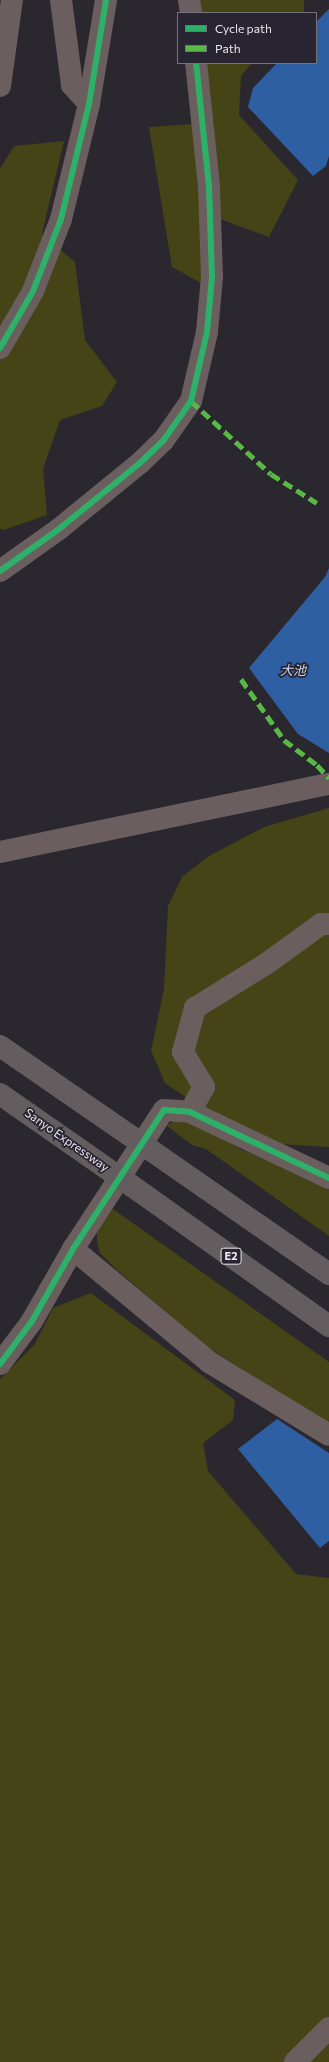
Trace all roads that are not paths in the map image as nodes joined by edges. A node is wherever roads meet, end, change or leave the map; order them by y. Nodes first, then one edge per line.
1 (12, 0) edge
2 (61, 0) edge
3 (106, 0) edge
4 (189, 0) edge
5 (190, 12) edge
6 (196, 64) edge
7 (0, 86) edge
8 (88, 104) junction
9 (0, 348) edge
10 (0, 571) edge
11 (329, 784) edge
12 (0, 852) edge
13 (329, 924) edge
14 (0, 1046) edge
15 (0, 1094) edge
16 (190, 1112) junction
17 (329, 1178) edge
18 (73, 1249) junction
19 (329, 1274) edge
20 (329, 1326) edge
21 (0, 1364) edge
22 (329, 1435) edge
23 (329, 2028) edge
24 (296, 2062) edge

1 - 7 street
2 - 8 street
3 - 8 street
4 - 5 street
6 - 10 street
8 - 9 street
11 - 12 street
13 - 16 street
14 - 19 highway, bridge
15 - 20 highway, Sanyo Expressway / E2, bridge
16 - 17 street
16 - 18 street
18 - 21 street
18 - 22 street
23 - 24 street

